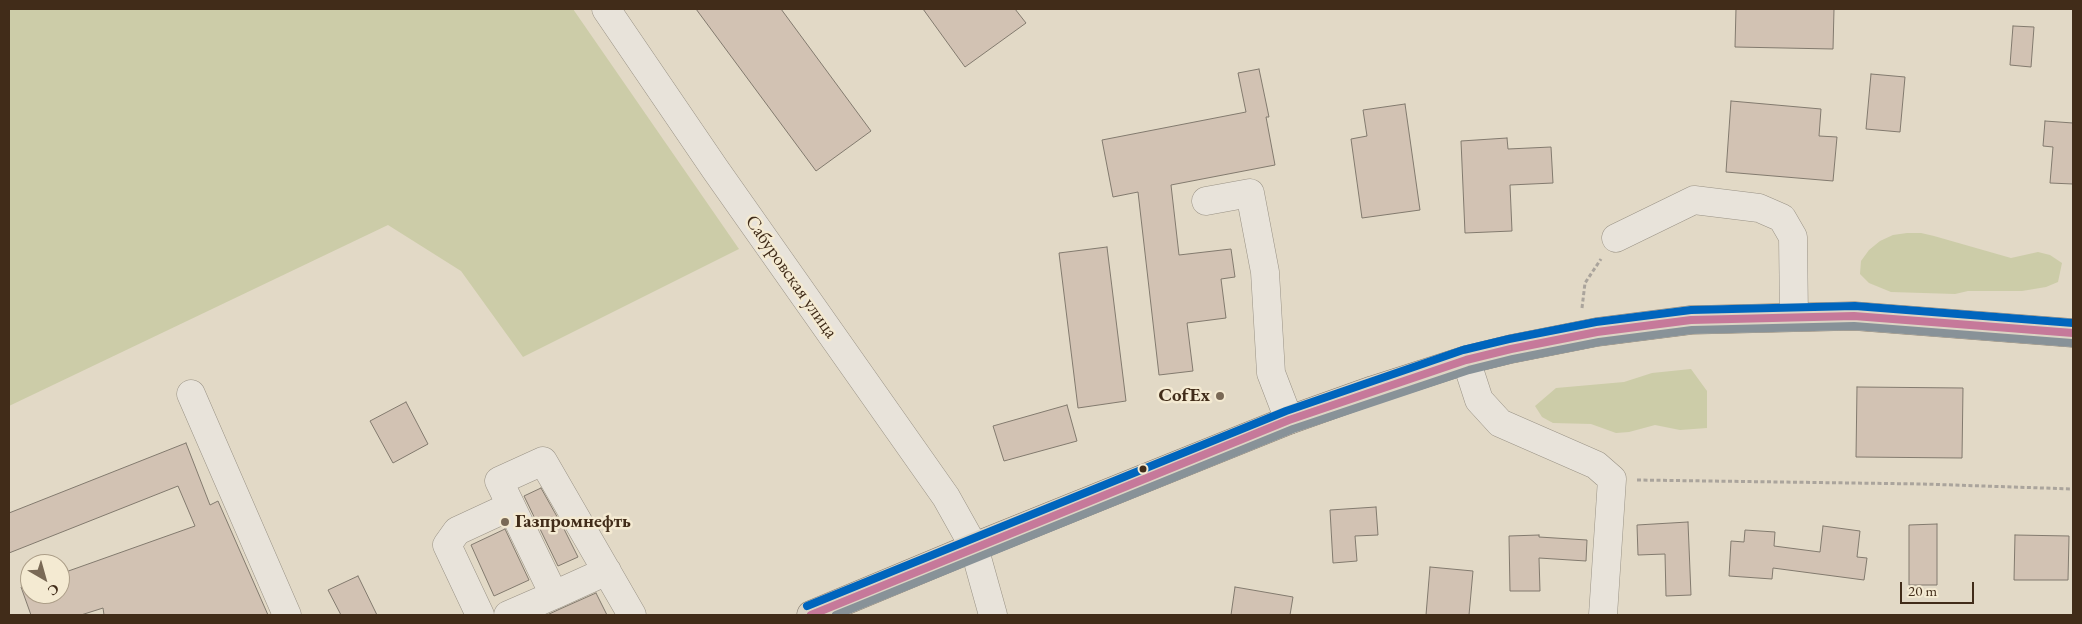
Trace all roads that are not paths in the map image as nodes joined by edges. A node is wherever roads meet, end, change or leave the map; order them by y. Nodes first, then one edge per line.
1 (606, 9) edge
2 (1206, 201) dead end
3 (1616, 238) road end
4 (1794, 317) junction
5 (2073, 334) edge
6 (1466, 360) junction
7 (190, 394) dead end
8 (1290, 420) junction
9 (511, 506) junction
10 (974, 547) junction
11 (607, 571) junction
12 (554, 595) junction
13 (286, 615) edge
14 (480, 615) edge
15 (508, 615) edge
16 (632, 615) edge
17 (811, 615) edge
18 (993, 615) edge
19 (1603, 615) edge

1 - 10 street, Сабуровская улица
2 - 8 street
3 - 4 street
4 - 5 main road
4 - 6 main road
6 - 8 main road
6 - 19 street
7 - 13 street
8 - 10 main road
9 - 11 street
9 - 12 street
9 - 14 street
10 - 17 main road
10 - 18 street, Сабуровская улица
11 - 12 street
11 - 16 street
12 - 15 street

